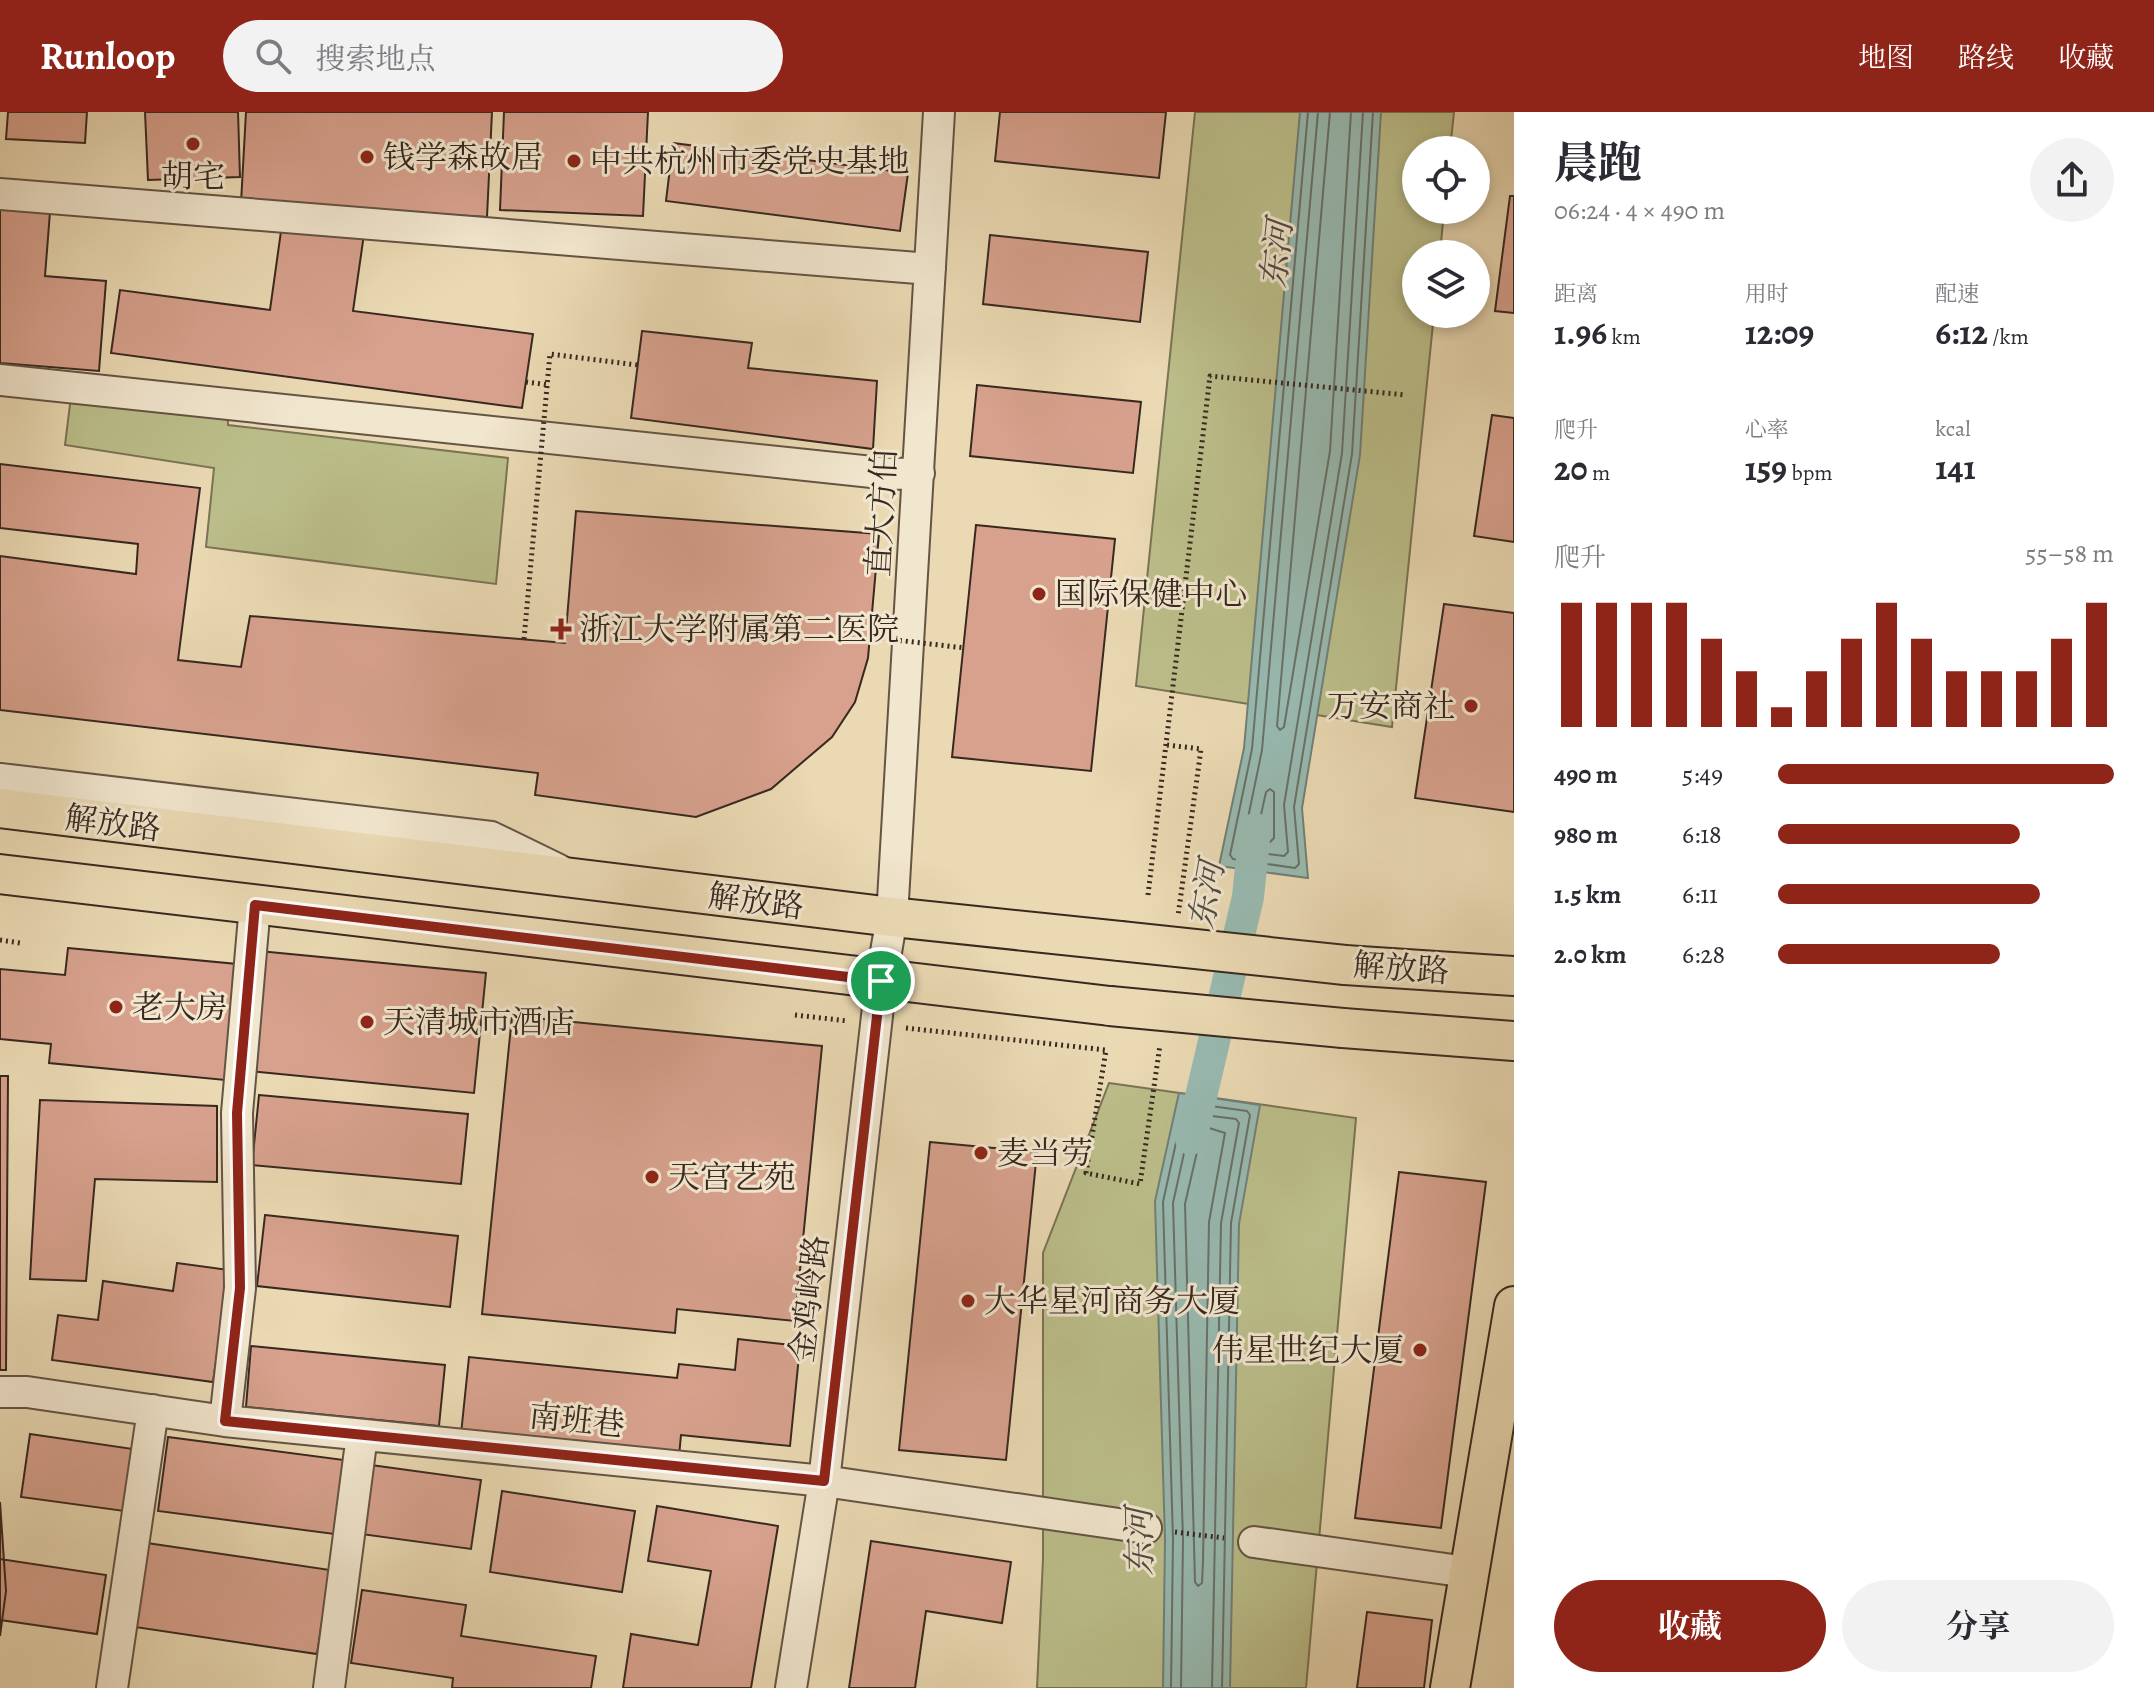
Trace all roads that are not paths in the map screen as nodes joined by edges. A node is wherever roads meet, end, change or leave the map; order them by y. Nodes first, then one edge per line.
1 (939, 112) edge
2 (0, 194) edge
3 (930, 269) junction
4 (0, 380) edge
5 (919, 473) junction
6 (0, 779) edge
7 (0, 808) edge
8 (0, 874) edge
9 (579, 880) junction
10 (255, 905) junction
11 (892, 917) junction
12 (1514, 976) edge
13 (881, 981) junction
14 (1514, 1041) edge
15 (1514, 1306) edge
16 (0, 1392) edge
17 (153, 1410) junction
18 (225, 1421) junction
19 (362, 1435) junction
20 (824, 1481) junction
21 (1146, 1528) road end
22 (1254, 1542) road end
23 (1467, 1572) junction
24 (112, 1688) edge
25 (329, 1688) edge
26 (791, 1688) edge
27 (1450, 1688) edge

1 - 3 street, 直大方伯
2 - 3 street
3 - 5 street, 直大方伯
4 - 5 street
5 - 11 street, 直大方伯
6 - 9 street
7 - 9 main road, 解放路
8 - 10 main road, 解放路
9 - 11 main road, 解放路
10 - 13 main road, 解放路
10 - 18 street
11 - 12 main road, 解放路, bridge
11 - 13 street, 金鸡岭路
13 - 14 main road, 解放路, bridge
13 - 20 street, 金鸡岭路
15 - 23 main road
16 - 17 street, 南班巷
17 - 18 street, 南班巷
17 - 24 street
18 - 19 street, 南班巷
19 - 20 street, 南班巷
19 - 25 street
20 - 21 street, 南班巷
20 - 26 street, 金鸡岭路
22 - 23 street
23 - 27 main road

